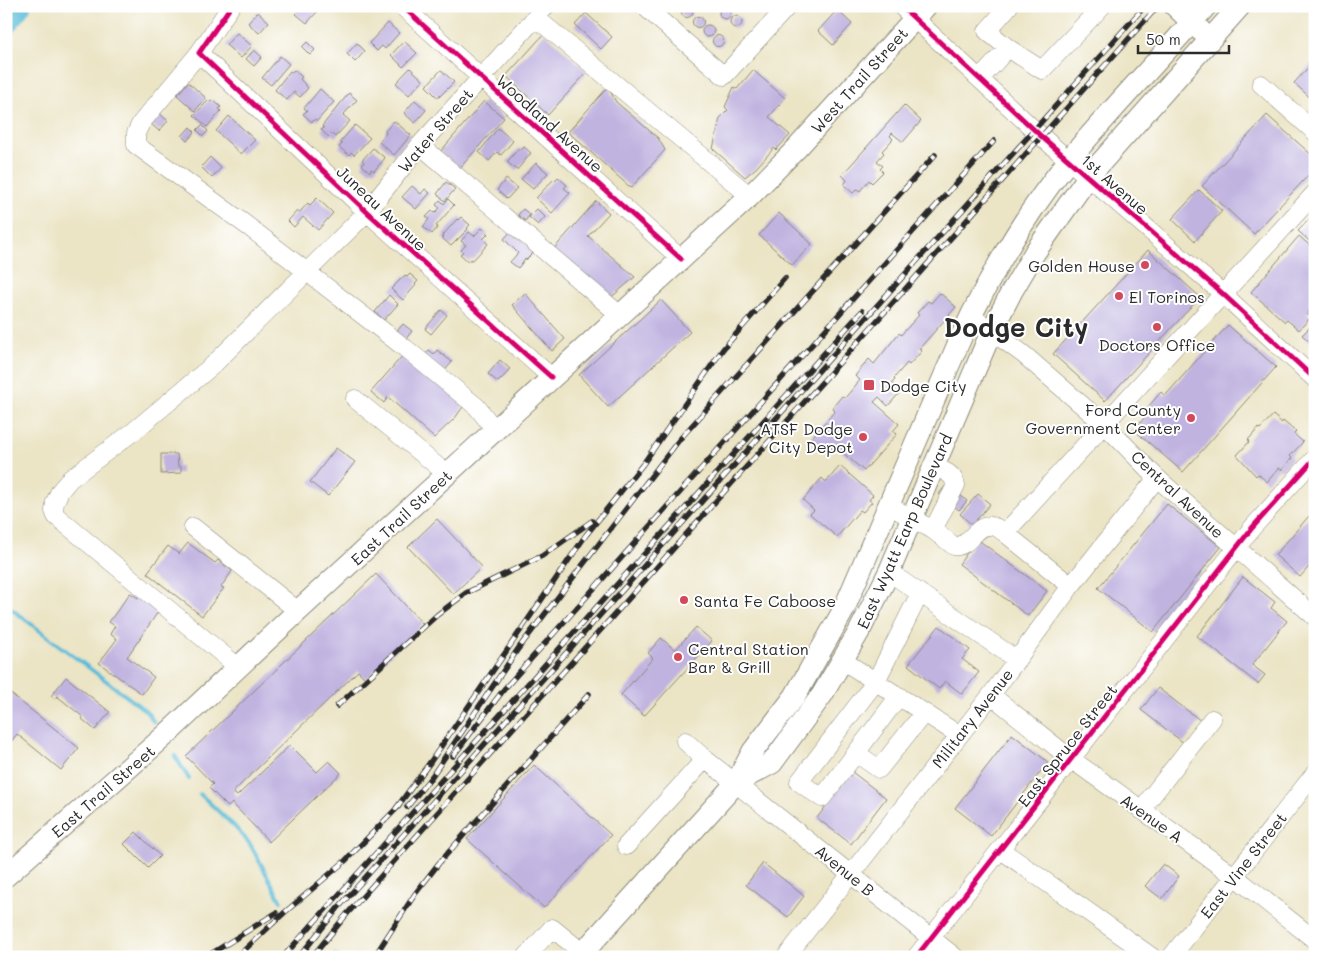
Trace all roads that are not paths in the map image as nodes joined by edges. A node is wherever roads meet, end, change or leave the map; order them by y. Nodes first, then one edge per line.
1 (231, 6) edge
2 (402, 6) edge
3 (644, 6) edge
4 (788, 6) edge
5 (1009, 6) edge
6 (1102, 6) edge
7 (1174, 6) edge
8 (1206, 6) edge
9 (1240, 6) edge
10 (914, 10) edge
11 (541, 12) edge
12 (1192, 22) junction
13 (1211, 39) junction
14 (1008, 48) junction
15 (199, 53) junction
16 (481, 77) junction
17 (980, 79) junction
18 (1261, 84) dead end
19 (1315, 132) edge
20 (420, 146) junction
21 (792, 154) joint
22 (1069, 161) junction
23 (1088, 177) junction
24 (1315, 193) edge
25 (750, 196) junction
26 (367, 212) junction
27 (681, 259) junction
28 (306, 271) junction
29 (1223, 294) junction
30 (620, 315) junction
31 (971, 316) junction
32 (992, 330) junction
33 (551, 378) junction
34 (1315, 378) edge
35 (355, 399) dead end
36 (1105, 425) junction
37 (495, 430) junction
38 (1315, 458) edge
39 (932, 466) junction
40 (448, 474) junction
41 (1157, 478) junction
42 (888, 505) junction
43 (911, 517) junction
44 (193, 527) dead end
45 (933, 530) junction
46 (1005, 533) junction
47 (1237, 548) junction
48 (889, 572) junction
49 (1071, 586) junction
50 (920, 593) junction
51 (298, 611) junction
52 (1315, 617) edge
53 (842, 660) junction
54 (1017, 660) junction
55 (238, 667) junction
56 (876, 681) junction
57 (991, 695) junction
58 (899, 696) junction
59 (924, 712) junction
60 (1212, 719) dead end
61 (959, 735) junction
62 (685, 741) dead end
63 (856, 753) junction
64 (705, 759) junction
65 (1071, 759) junction
66 (1315, 773) edge
67 (736, 783) junction
68 (1140, 810) junction
69 (626, 846) dead end
70 (1001, 850) junction
71 (851, 874) junction
72 (6, 876) edge
73 (1234, 876) junction
74 (931, 938) junction
75 (1315, 940) edge
76 (584, 955) edge
77 (526, 957) edge
78 (786, 957) edge
79 (916, 957) edge
80 (954, 957) edge
81 (1152, 957) edge
82 (1171, 957) edge

1 - 15 street
2 - 16 street, Woodland Avenue
3 - 4 street
5 - 14 street
6 - 14 street
7 - 12 main road
8 - 12 main road, East Wyatt Earp Boulevard
9 - 13 main road
10 - 17 street, 1st Avenue
10 - 21 main road, West Trail Street
11 - 16 street, Water Street
11 - 25 street
12 - 13 main road
12 - 22 main road, East Wyatt Earp Boulevard
13 - 23 main road
14 - 17 street
15 - 26 street, Juneau Avenue
15 - 28 street
16 - 20 street, Water Street
16 - 27 street, Woodland Avenue
17 - 22 street, 1st Avenue
18 - 19 street
20 - 26 street, Water Street
20 - 30 street
21 - 25 main road, East Trail Street
22 - 23 street, 1st Avenue
22 - 31 main road, East Wyatt Earp Boulevard
23 - 29 street, 1st Avenue
23 - 32 main road, East Wyatt Earp Boulevard
24 - 29 street
25 - 27 main road, East Trail Street
26 - 28 street, Water Street
26 - 33 street, Juneau Avenue
27 - 30 main road, East Trail Street
28 - 37 street
28 - 55 street, Water Street
29 - 34 street, 1st Avenue
29 - 36 street
30 - 33 main road, East Trail Street
31 - 32 street, Central Avenue
31 - 42 main road, East Wyatt Earp Boulevard
32 - 36 street, Central Avenue
32 - 39 main road, East Wyatt Earp Boulevard
33 - 37 main road, East Trail Street
35 - 40 street
36 - 41 street, Central Avenue
36 - 46 street
37 - 40 main road, East Trail Street
38 - 47 street, East Spruce Street
39 - 43 main road, East Wyatt Earp Boulevard
39 - 45 street
40 - 51 main road, East Trail Street
41 - 47 street, Central Avenue
41 - 49 street, Military Avenue
42 - 43 street
42 - 67 main road, East Wyatt Earp Boulevard
43 - 45 street
43 - 48 main road, East Wyatt Earp Boulevard
44 - 51 street
45 - 46 street
46 - 49 street
47 - 52 street, Central Avenue
47 - 65 street, East Spruce Street
48 - 50 street
48 - 53 main road, East Wyatt Earp Boulevard
49 - 54 street, Military Avenue
50 - 54 street
50 - 56 street
51 - 55 main road, East Trail Street
53 - 56 street
53 - 67 main road, East Wyatt Earp Boulevard
54 - 57 street, Military Avenue
55 - 72 main road, East Trail Street
56 - 58 street
56 - 63 street
57 - 61 street, Military Avenue
57 - 65 street, Avenue A
58 - 59 street
58 - 63 street
59 - 61 street
59 - 63 street
60 - 68 street
61 - 71 street, Military Avenue
62 - 64 street, Avenue B
64 - 67 street, Avenue B
64 - 69 street
65 - 68 street, Avenue A
65 - 70 street, East Spruce Street
66 - 73 street, East Vine Street
67 - 71 street, Avenue B
67 - 76 main road, East Wyatt Earp Boulevard
68 - 73 street, Avenue A
70 - 74 street, East Spruce Street
70 - 81 street
71 - 74 street, Avenue B
71 - 78 street, Military Avenue
73 - 75 street, Avenue A
73 - 82 street, East Vine Street
74 - 79 street, East Spruce Street
74 - 80 street, Avenue B
76 - 77 street

